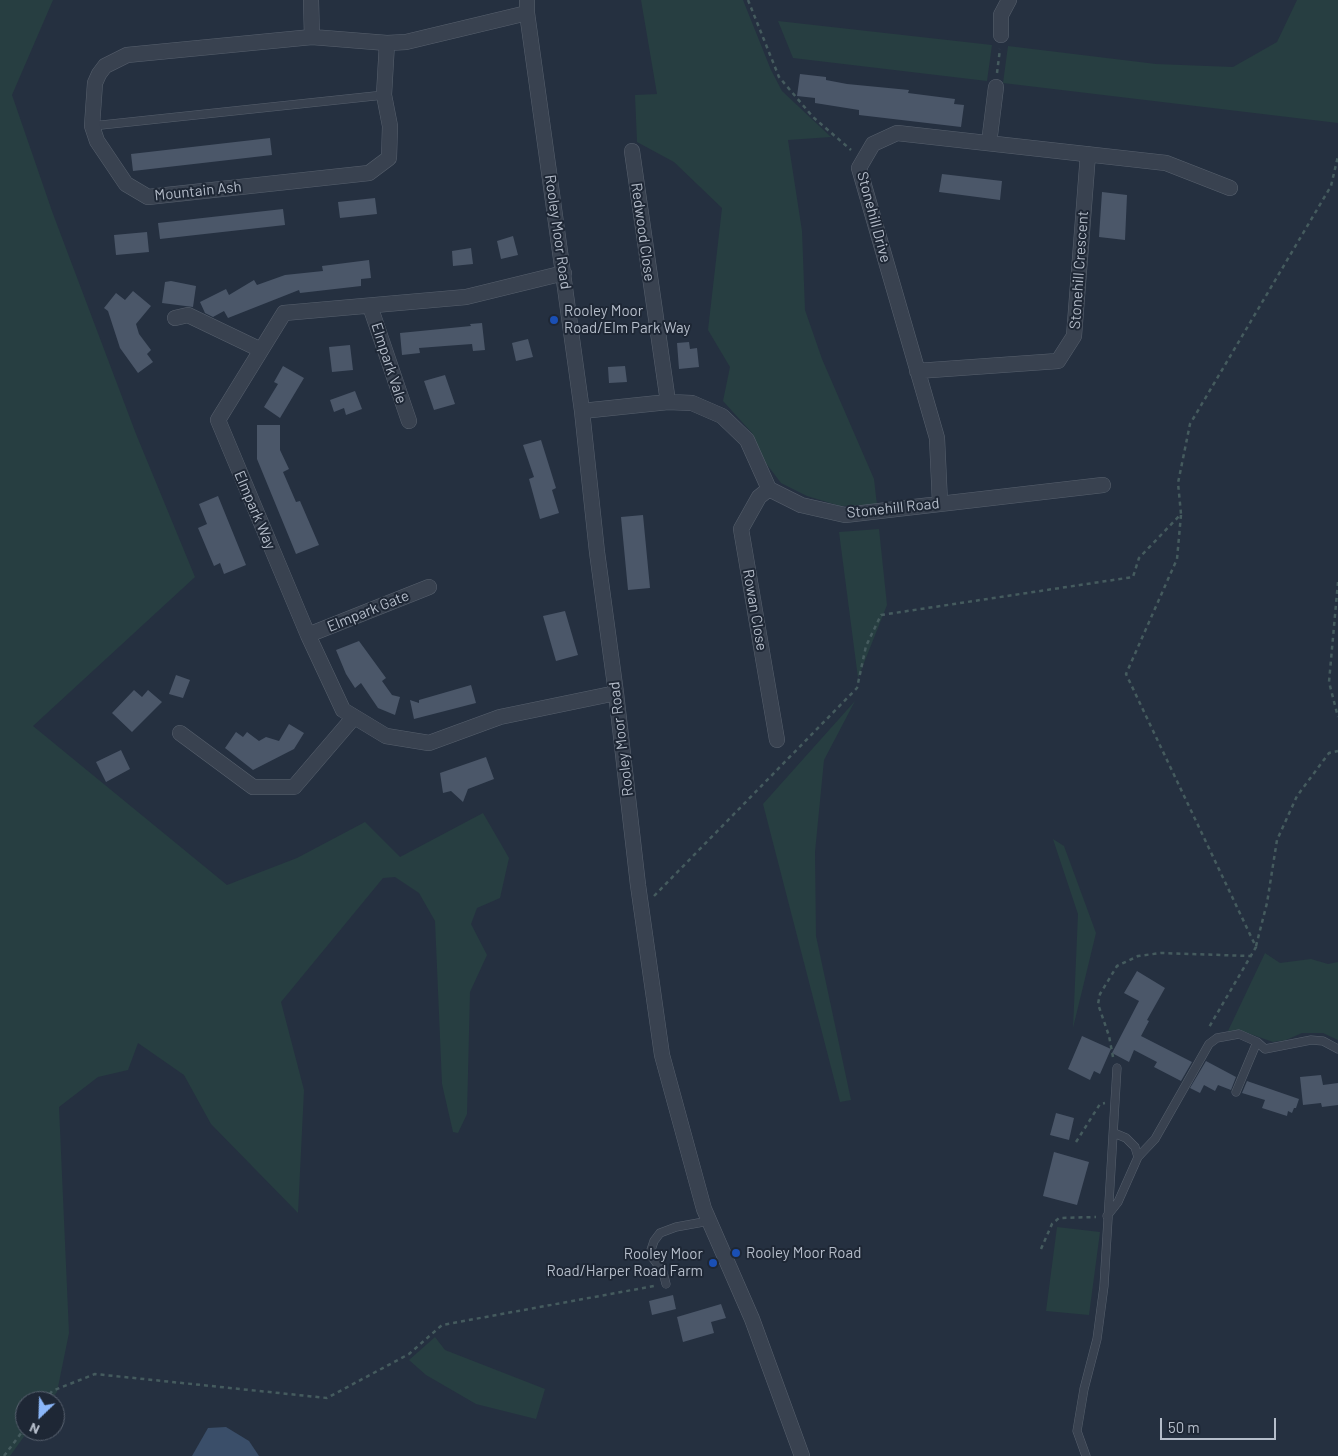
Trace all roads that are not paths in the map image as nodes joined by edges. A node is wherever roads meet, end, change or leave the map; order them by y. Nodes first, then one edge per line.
1 (311, 0) edge
2 (1009, 0) edge
3 (527, 7) edge
4 (1001, 35) road end
5 (312, 37) junction
6 (387, 43) junction
7 (996, 87) road end
8 (384, 95) junction
9 (92, 126) junction
10 (989, 143) junction
11 (632, 151) dead end
12 (1088, 154) junction
13 (1230, 188) dead end
14 (564, 273) junction
15 (370, 306) junction
16 (174, 318) dead end
17 (261, 350) junction
18 (917, 371) junction
19 (668, 402) junction
20 (582, 411) junction
21 (409, 421) dead end
22 (1103, 486) dead end
23 (769, 489) junction
24 (940, 503) junction
25 (429, 587) dead end
26 (308, 635) junction
27 (616, 692) junction
28 (354, 717) junction
29 (180, 733) dead end
30 (777, 740) dead end
31 (1257, 1042) junction
32 (1338, 1048) edge
33 (1116, 1068) road end
34 (1236, 1092) dead end
35 (1114, 1133) junction
36 (1138, 1157) junction
37 (1108, 1216) junction
38 (709, 1221) junction
39 (666, 1284) road end
40 (802, 1456) edge
41 (1086, 1456) edge

1 - 5 street
2 - 4 street
3 - 6 street, Mountain Ash
3 - 14 street, Rooley Moor Road
5 - 6 street, Mountain Ash
5 - 9 street, Mountain Ash
6 - 8 street, Mountain Ash
7 - 10 street
8 - 9 lane
8 - 9 street, Mountain Ash
10 - 12 street, Stonehill Drive
10 - 18 street, Stonehill Drive
11 - 19 street, Redwood Close
12 - 13 street, Stonehill Drive
12 - 18 street, Stonehill Crescent
14 - 15 street, Elmpark Way
14 - 20 street, Rooley Moor Road
15 - 17 street, Elmpark Way
15 - 21 street, Elmpark Vale
16 - 17 street
17 - 26 street, Elmpark Way
18 - 24 street, Stonehill Drive
19 - 20 street
19 - 23 street
20 - 27 street, Rooley Moor Road
22 - 24 street, Stonehill Road
23 - 24 street, Stonehill Road
23 - 30 street, Rowan Close
25 - 26 street, Elmpark Gate
26 - 28 street, Elmpark Way
27 - 28 street, Elmpark Way
27 - 38 street, Rooley Moor Road
28 - 29 street
31 - 32 lane
31 - 34 lane
31 - 36 lane
33 - 35 lane
35 - 36 lane
35 - 37 lane
36 - 37 lane
37 - 41 lane
38 - 39 lane
38 - 40 street, Rooley Moor Road

